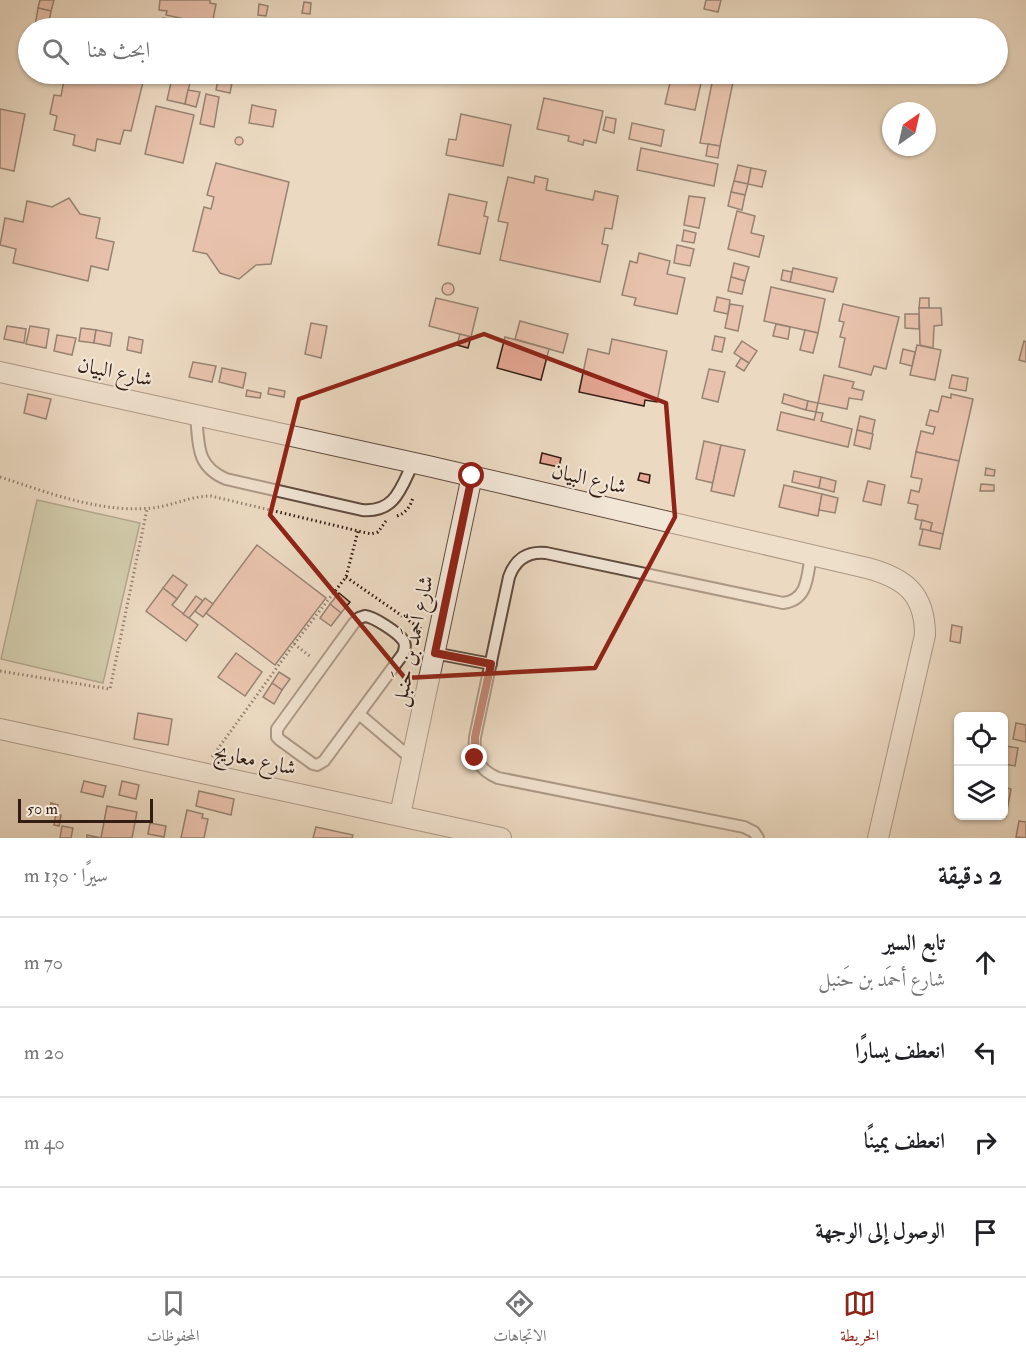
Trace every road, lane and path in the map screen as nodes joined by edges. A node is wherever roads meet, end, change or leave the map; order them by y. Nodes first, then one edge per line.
1 (0, 372) edge
2 (196, 415) junction
3 (420, 464) junction
4 (472, 476) junction
5 (0, 477) edge
6 (147, 509) junction
7 (358, 531) junction
8 (811, 555) junction
9 (346, 577) junction
10 (294, 644) junction
11 (436, 647) junction
12 (491, 664) junction
13 (322, 666) junction
14 (0, 671) edge
15 (359, 714) junction
16 (0, 729) edge
17 (412, 759) junction
18 (200, 773) junction
19 (400, 815) junction
20 (501, 838) edge
21 (758, 838) edge
22 (878, 838) edge

1 - 2 street, شارع البيان
2 - 3 street, شارع البيان
2 - 3 lane
3 - 4 street, شارع البيان
3 - 7 path
4 - 8 street, شارع البيان
4 - 11 street, شارع أحمَد بن حَنبل
5 - 6 path
6 - 7 path
6 - 14 path
7 - 9 path
8 - 12 lane
8 - 22 street, شارع البيان
9 - 10 path
9 - 11 path
10 - 13 path
10 - 18 path
11 - 12 lane
11 - 17 street, شارع أحمَد بن حَنبل
12 - 21 lane
13 - 15 lane
13 - 15 lane
15 - 17 lane
16 - 18 street, شارع معاريج
17 - 19 street, شارع أحمَد بن حَنبل
18 - 19 street, شارع معاريج
19 - 20 street, شارع معاريج

